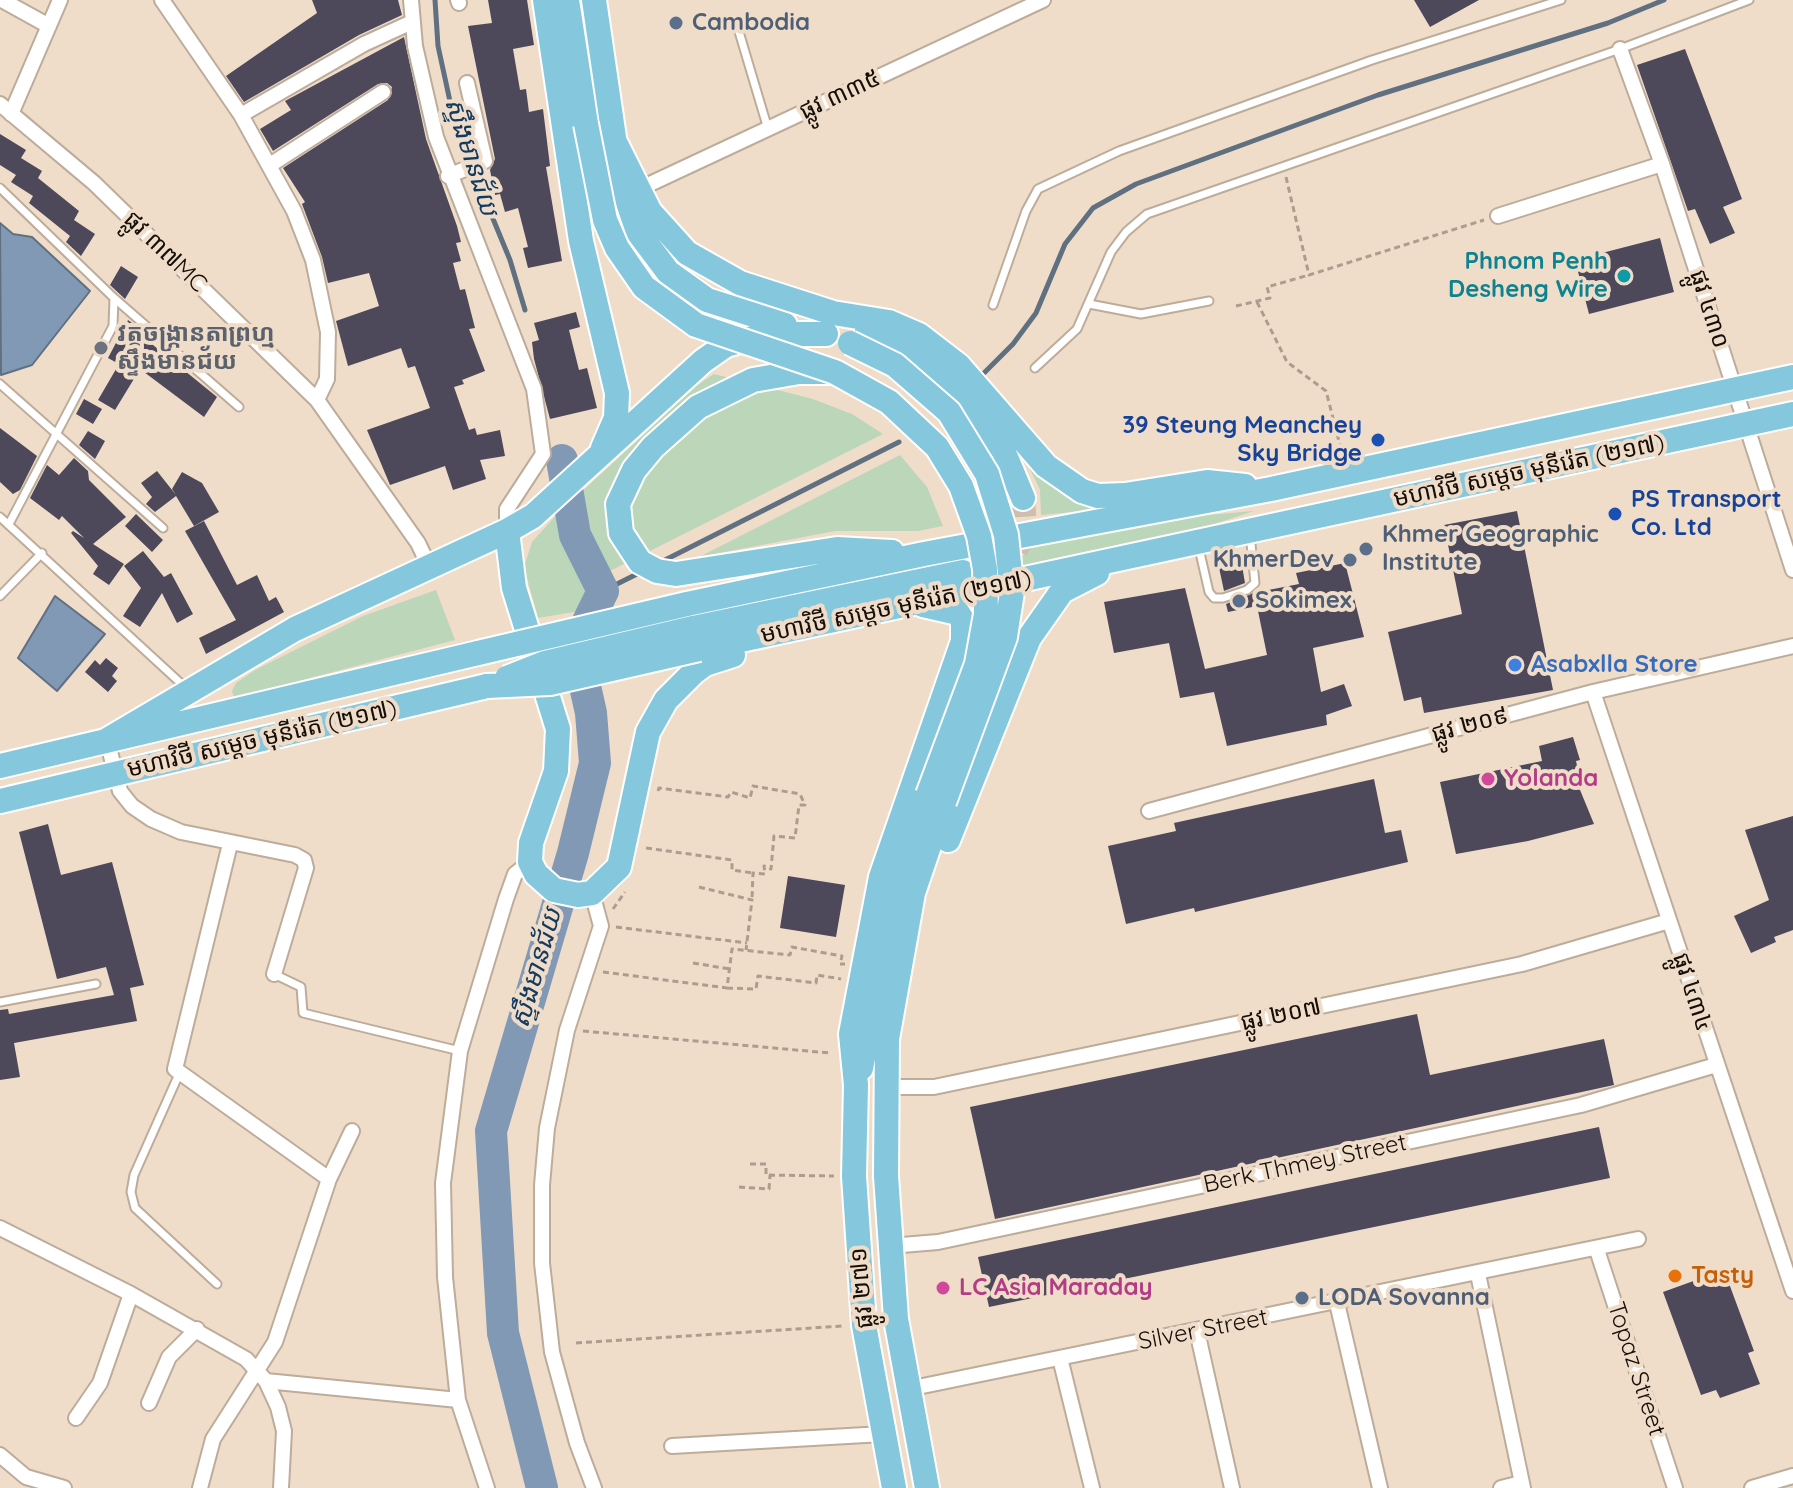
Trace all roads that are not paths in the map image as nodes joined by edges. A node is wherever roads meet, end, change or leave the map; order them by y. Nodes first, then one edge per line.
1 (2, 0) edge
2 (60, 0) edge
3 (162, 0) edge
4 (411, 0) edge
5 (545, 0) edge
6 (567, 0) edge
7 (594, 0) edge
8 (1561, 0) edge
9 (1749, 0) edge
10 (1036, 2) edge
11 (412, 22) junction
12 (737, 25) dead end
13 (49, 26) junction
14 (1620, 49) junction
15 (467, 83) dead end
16 (383, 92) dead end
17 (6, 109) edge
18 (241, 115) junction
19 (768, 129) junction
20 (614, 140) junction
21 (1662, 164) junction
22 (270, 165) junction
23 (453, 174) junction
24 (0, 188) edge
25 (637, 190) junction
26 (1498, 216) road end
27 (114, 298) junction
28 (1209, 301) dead end
29 (1089, 304) junction
30 (993, 305) dead end
31 (829, 324) junction
32 (1035, 368) dead end
33 (835, 372) junction
34 (1793, 377) edge
35 (0, 384) edge
36 (1735, 390) junction
37 (317, 400) junction
38 (239, 407) dead end
39 (1793, 414) edge
40 (1744, 424) junction
41 (56, 435) junction
42 (591, 465) junction
43 (1271, 489) junction
44 (1023, 498) tunnel mouth
45 (0, 517) edge
46 (9, 524) junction
47 (163, 528) dead end
48 (507, 531) junction
49 (1250, 531) junction
50 (1198, 542) junction
51 (42, 553) junction
52 (924, 554) junction
53 (1125, 558) junction
54 (429, 566) junction
55 (1793, 570) edge
56 (963, 572) dead end
57 (0, 596) edge
58 (913, 603) junction
59 (802, 626) junction
60 (693, 627) junction
61 (1793, 646) edge
62 (189, 691) junction
63 (1593, 692) junction
64 (107, 740) junction
65 (0, 766) edge
66 (115, 773) junction
67 (936, 798) junction
68 (0, 801) edge
69 (1149, 811) dead end
70 (230, 844) junction
71 (531, 862) junction
72 (591, 893) junction
73 (1669, 921) junction
74 (274, 974) joint
75 (96, 984) dead end
76 (0, 1002) edge
77 (460, 1051) junction
78 (1716, 1065) junction
79 (179, 1074) junction
80 (856, 1085) junction
81 (889, 1087) junction
82 (352, 1131) dead end
83 (329, 1179) junction
84 (0, 1228) edge
85 (1638, 1239) dead end
86 (890, 1246) junction
87 (1597, 1250) junction
88 (1478, 1274) junction
89 (217, 1284) dead end
90 (1793, 1291) edge
91 (131, 1294) junction
92 (1337, 1303) junction
93 (197, 1329) junction
94 (1197, 1331) junction
95 (1060, 1358) junction
96 (255, 1370) junction
97 (266, 1381) junction
98 (908, 1389) junction
99 (458, 1400) junction
100 (149, 1403) dead end
101 (76, 1418) dead end
102 (883, 1434) junction
103 (672, 1446) dead end
104 (0, 1455) edge
105 (1793, 1476) edge
106 (1522, 1486) edge
107 (64, 1488) edge
108 (200, 1488) edge
109 (281, 1488) edge
110 (487, 1488) edge
111 (594, 1488) edge
112 (894, 1488) edge
113 (927, 1488) edge
114 (1092, 1488) edge
115 (1232, 1488) edge
116 (1380, 1488) edge
117 (1501, 1488) edge
118 (1675, 1488) edge
119 (1752, 1488) edge

1 - 13 street
2 - 13 street
3 - 18 street
4 - 11 street
5 - 42 main road
6 - 33 main road, bridge
7 - 20 main road
8 - 30 lane
9 - 14 lane
10 - 19 street, ផ្លូវ ៣៣៥
11 - 18 street
11 - 23 street
12 - 19 lane
13 - 17 street
14 - 21 street, ផ្លូវ ៤៣០
14 - 29 lane
15 - 23 street
16 - 22 street
17 - 37 street, ផ្លូវ ៣៧MC
18 - 22 street
19 - 25 street, ផ្លូវ ៣៣៥
20 - 25 main road
20 - 31 main road
21 - 26 street
21 - 36 street, ផ្លូវ ៤៣០
22 - 37 street
23 - 48 street
24 - 27 lane
25 - 31 main road
27 - 38 lane
27 - 41 lane
28 - 29 lane
29 - 32 lane
31 - 42 main road
31 - 43 main road
31 - 44 main road
31 - 67 main road, bridge
33 - 52 main road
33 - 67 main road, bridge
34 - 36 main road, មហាវិថី សម្តេច មុនីរ៉េត (២១៧)
35 - 41 lane
36 - 40 street, ផ្លូវ ៤៣០
36 - 43 main road, មហាវិថី សម្តេច មុនីរ៉េត (២១៧)
37 - 54 street, ផ្លូវ ៣៧MC
39 - 40 main road, មហាវិថី សម្តេច មុនីរ៉េត (២១៧)
40 - 49 main road, មហាវិថី សម្តេច មុនីរ៉េត (២១៧)
40 - 55 street, ផ្លូវ ៤៣០
41 - 46 lane
41 - 47 lane
42 - 48 main road
43 - 52 main road, មហាវិថី សម្តេច មុនីរ៉េត (២១៧)
45 - 46 lane
46 - 51 lane
48 - 54 main road
48 - 71 main road
49 - 50 main road, មហាវិថី សម្តេច មុនីរ៉េត (២១៧)
49 - 50 lane
50 - 53 main road, មហាវិថី សម្តេច មុនីរ៉េត (២១៧)
51 - 57 lane
51 - 62 lane
52 - 60 main road, មហាវិថី សម្តេច មុនីរ៉េត (២១៧)
53 - 58 main road, មហាវិថី សម្តេច មុនីរ៉េត (២១៧)
53 - 81 main road
54 - 62 main road
56 - 60 main road
58 - 59 main road, មហាវិថី សម្តេច មុនីរ៉េត (២១៧)
58 - 80 main road
59 - 60 main road, មហាវិថី សម្តេច មុនីរ៉េត (២១៧)
59 - 72 main road
60 - 64 main road, មហាវិថី សម្តេច មុនីរ៉េត (២១៧), bridge
60 - 66 main road, មហាវិថី សម្តេច មុនីរ៉េត (២១៧), bridge
61 - 63 street, ផ្លូវ ២០៩
62 - 64 main road
63 - 69 street, ផ្លូវ ២០៩
63 - 73 street, ផ្លូវ ៤៣៤
64 - 65 main road, មហាវិថី សម្តេច មុនីរ៉េត (២១៧)
64 - 66 street
66 - 68 main road, មហាវិថី សម្តេច មុនីរ៉េត (២១៧)
66 - 70 street
67 - 80 main road
67 - 81 main road
70 - 74 street
70 - 79 street
71 - 72 main road
71 - 77 street
72 - 111 street
73 - 78 street, ផ្លូវ ៤៣៤
73 - 81 street, ផ្លូវ ២០៧
74 - 77 lane
75 - 76 lane
77 - 99 street
78 - 86 street, Berk Thmey Street
78 - 90 street, ផ្លូវ ៤៣៤
79 - 83 street
79 - 89 lane
80 - 102 main road, ផ្លូវ ២៧១
81 - 86 main road, ផ្លូវ ២៧១
82 - 83 street
83 - 96 street
84 - 91 street
85 - 87 street, Silver Street
86 - 98 main road, ផ្លូវ ២៧១
87 - 88 street, Silver Street
87 - 118 street, Topaz Street
88 - 92 street, Silver Street
88 - 106 street
91 - 93 street
91 - 101 street
92 - 94 street, Silver Street
92 - 116 street
93 - 96 street
93 - 100 street
94 - 95 street, Silver Street
94 - 115 street
95 - 98 street, Silver Street
95 - 114 street
96 - 97 street
96 - 108 street
97 - 99 street
97 - 109 street
98 - 113 main road, ផ្លូវ ២៧១
99 - 110 street
102 - 103 street
102 - 112 main road, ផ្លូវ ២៧១
104 - 107 street
105 - 119 street
106 - 117 street

